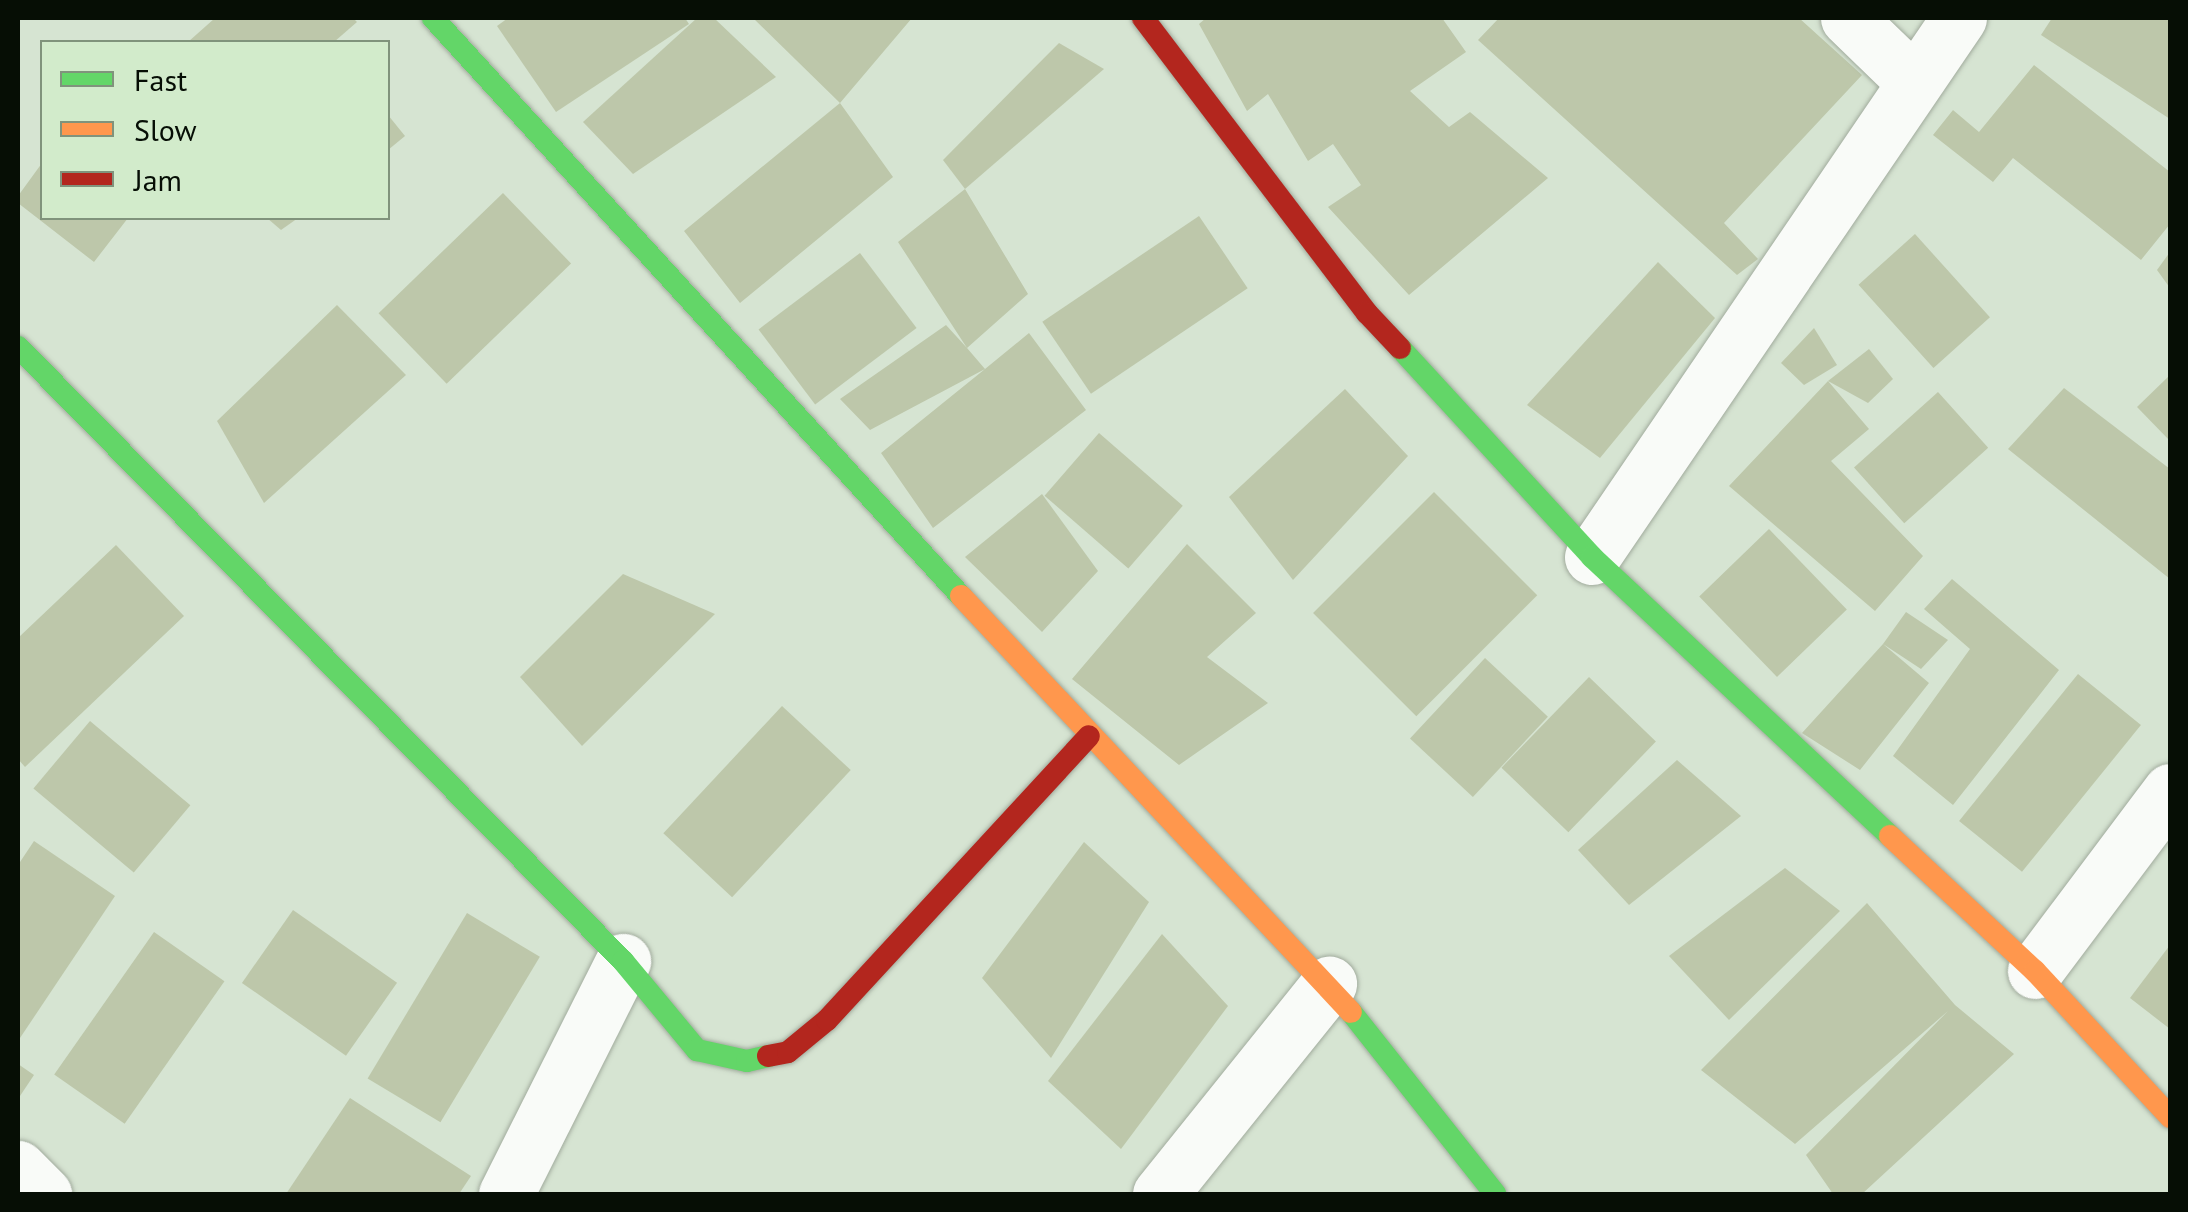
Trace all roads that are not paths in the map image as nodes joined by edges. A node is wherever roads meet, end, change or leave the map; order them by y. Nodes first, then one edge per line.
1 (433, 18) edge
2 (1143, 18) edge
3 (1848, 18) edge
4 (1959, 18) edge
5 (1913, 81) junction
6 (18, 347) edge
7 (1592, 556) junction
8 (1089, 736) junction
9 (2170, 791) edge
10 (624, 961) junction
11 (2035, 971) junction
12 (1329, 984) junction
13 (2170, 1117) edge
14 (18, 1168) edge
15 (44, 1194) edge
16 (506, 1194) edge
17 (1160, 1194) edge
18 (1496, 1194) edge

1 - 8 street
2 - 7 street
3 - 5 street
4 - 5 street
5 - 7 street
6 - 10 street
7 - 11 street
8 - 10 street
8 - 12 street
9 - 11 street
10 - 16 street
11 - 13 street
12 - 17 street
12 - 18 street
14 - 15 street

